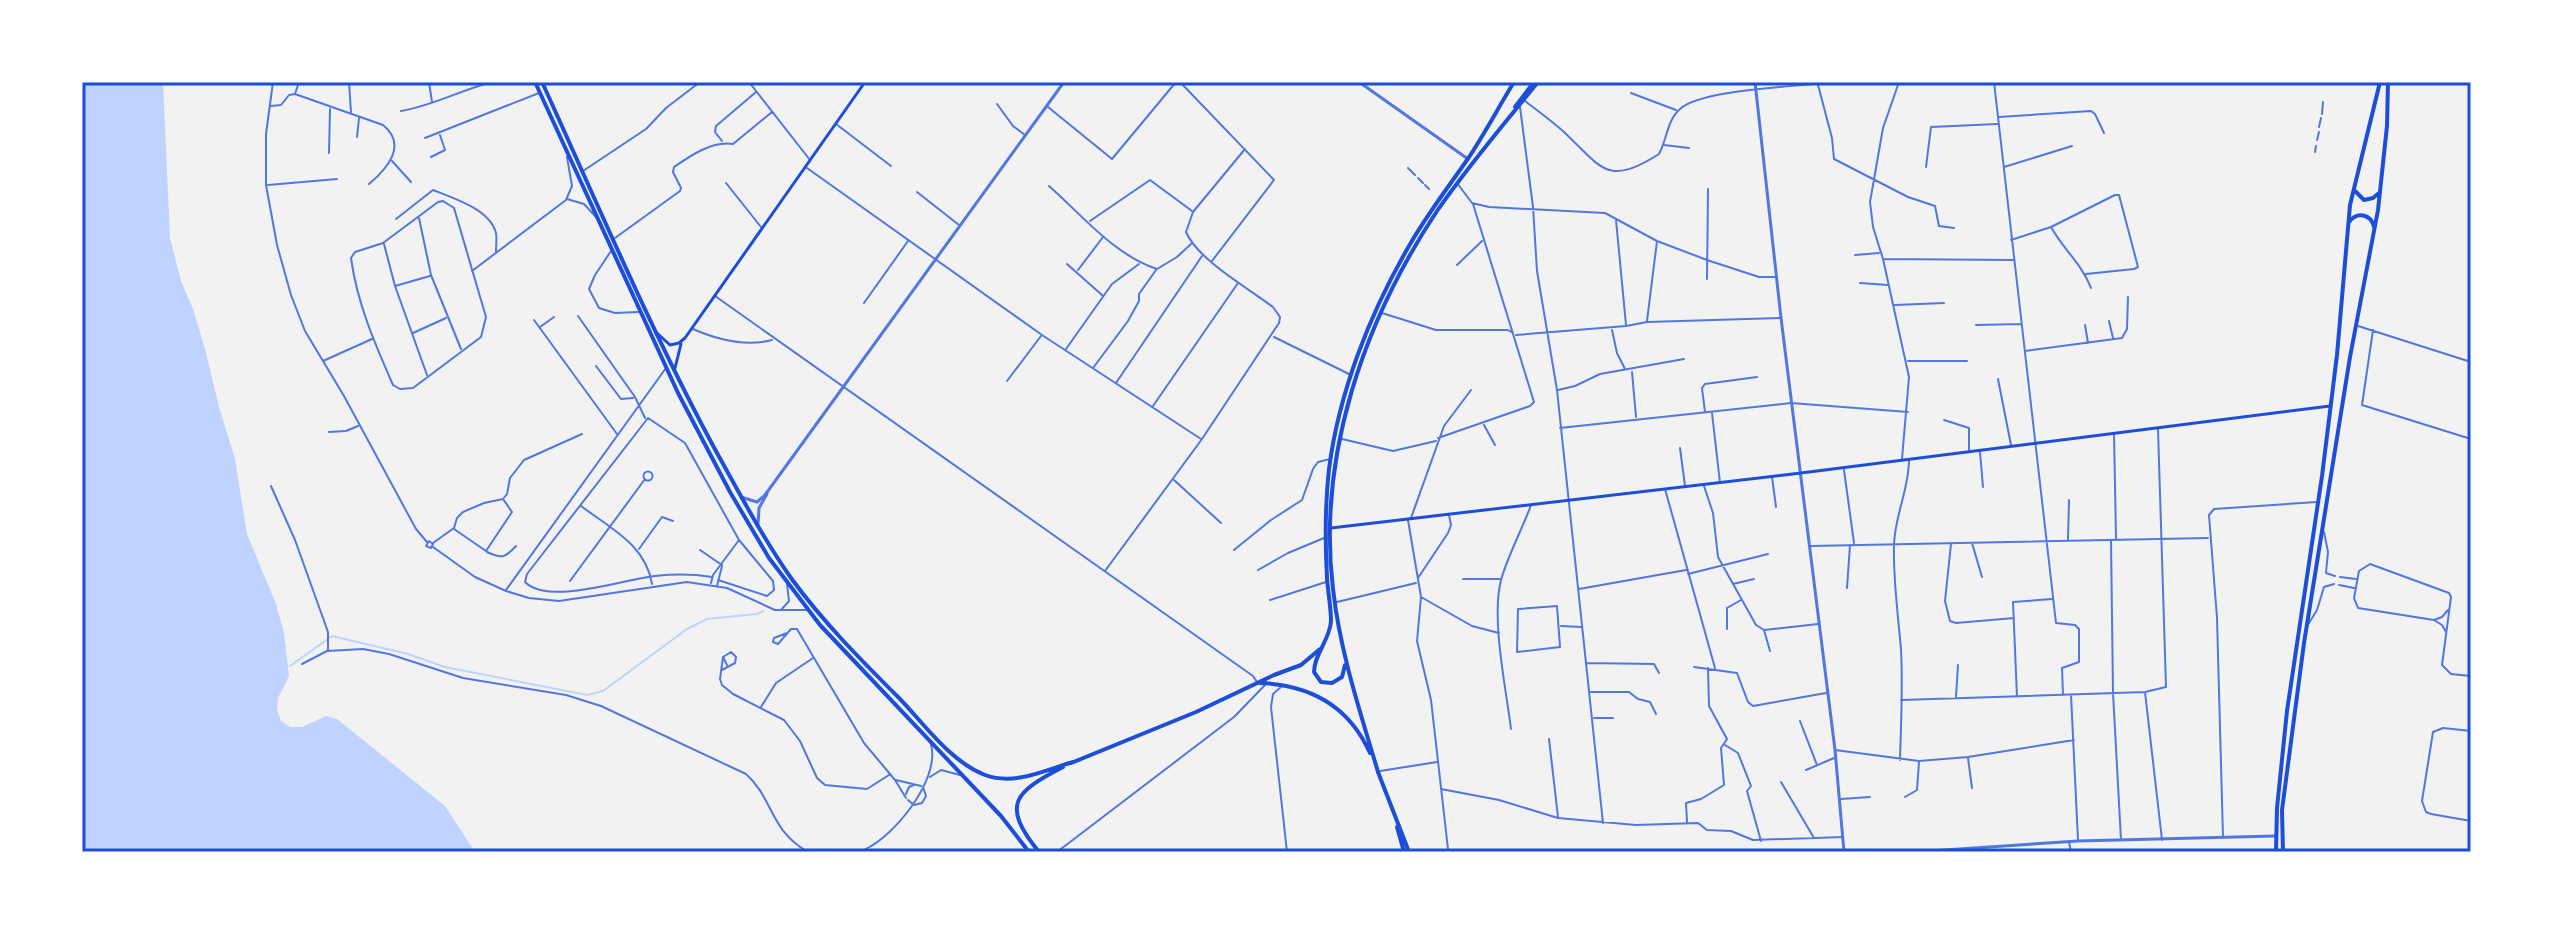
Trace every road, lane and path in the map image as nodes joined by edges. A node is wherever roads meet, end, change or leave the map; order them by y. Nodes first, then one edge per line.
1 (273, 82) edge
2 (299, 82) edge
3 (349, 82) edge
4 (429, 82) edge
5 (492, 82) edge
6 (535, 82) edge
7 (542, 82) edge
8 (700, 82) edge
9 (749, 82) edge
10 (865, 82) edge
11 (1064, 82) edge
12 (1176, 82) edge
13 (1180, 82) edge
14 (1359, 82) edge
15 (1515, 82) edge
16 (1536, 82) edge
17 (1755, 82) edge
18 (1832, 82) edge
19 (1899, 82) edge
20 (1994, 82) edge
21 (2380, 82) edge
22 (2388, 82) edge
23 (1818, 84) junction
24 (1756, 90) junction
25 (756, 92) junction
26 (540, 93) junction
27 (1631, 93) dead end
28 (295, 94) junction
29 (1524, 100) junction
30 (2323, 102) dead end
31 (432, 103) junction
32 (997, 104) dead end
33 (1519, 105) junction
34 (269, 106) junction
35 (1047, 106) junction
36 (330, 108) junction
37 (1678, 110) junction
38 (401, 111) dead end
39 (772, 112) junction
40 (351, 113) junction
41 (359, 117) junction
42 (1998, 117) junction
43 (835, 124) junction
44 (1999, 124) junction
45 (2319, 127) dead end
46 (2319, 132) dead end
47 (2104, 133) dead end
48 (440, 134) junction
49 (1025, 135) junction
50 (357, 137) dead end
51 (425, 138) dead end
52 (2317, 140) dead end
53 (723, 142) junction
54 (1663, 145) junction
55 (2072, 146) dead end
56 (2316, 146) dead end
57 (1689, 148) dead end
58 (1245, 149) junction
59 (566, 150) junction
60 (1483, 151) junction
61 (2315, 152) dead end
62 (329, 153) dead end
63 (431, 157) dead end
64 (1468, 159) junction
65 (392, 160) junction
66 (811, 161) junction
67 (891, 166) dead end
68 (1926, 167) dead end
69 (2003, 167) junction
70 (806, 168) junction
71 (1408, 168) dead end
72 (582, 171) junction
73 (1415, 175) dead end
74 (1418, 178) dead end
75 (1874, 178) junction
76 (337, 179) dead end
77 (411, 182) dead end
78 (726, 183) dead end
79 (1457, 183) junction
80 (369, 184) dead end
81 (2354, 184) junction
82 (266, 185) junction
83 (1049, 186) dead end
84 (2381, 188) junction
85 (1429, 189) dead end
86 (1708, 189) dead end
87 (917, 192) dead end
88 (566, 200) junction
89 (1472, 203) junction
90 (1533, 207) junction
91 (1193, 212) junction
92 (418, 217) junction
93 (396, 219) dead end
94 (598, 219) junction
95 (1616, 219) junction
96 (1088, 222) junction
97 (959, 225) junction
98 (2348, 226) junction
99 (2051, 227) junction
100 (762, 228) junction
101 (1954, 228) dead end
102 (2374, 230) junction
103 (1104, 236) junction
104 (614, 239) junction
105 (909, 240) junction
106 (1484, 240) junction
107 (2011, 240) junction
108 (1657, 241) junction
109 (383, 243) junction
110 (1192, 243) junction
111 (612, 250) junction
112 (496, 253) junction
113 (1880, 253) junction
114 (1203, 255) junction
115 (1855, 255) dead end
116 (935, 259) junction
117 (1883, 259) junction
118 (1707, 260) junction
119 (2014, 260) junction
120 (1212, 261) junction
121 (1142, 263) junction
122 (1067, 264) dead end
123 (1457, 265) dead end
124 (1157, 269) junction
125 (471, 271) junction
126 (1076, 272) junction
127 (2086, 274) junction
128 (431, 275) junction
129 (1776, 277) junction
130 (1707, 279) dead end
131 (1239, 282) junction
132 (1860, 283) dead end
133 (1889, 285) junction
134 (395, 286) junction
135 (2091, 288) dead end
136 (714, 296) junction
137 (1102, 296) junction
138 (2128, 297) dead end
139 (864, 303) dead end
140 (1944, 303) dead end
141 (1894, 305) junction
142 (640, 312) junction
143 (1380, 312) junction
144 (578, 316) dead end
145 (554, 317) dead end
146 (446, 318) junction
147 (1781, 318) junction
148 (534, 320) dead end
149 (2109, 321) dead end
150 (1647, 322) junction
151 (2022, 324) junction
152 (1976, 325) dead end
153 (2085, 325) dead end
154 (2356, 325) junction
155 (1626, 326) junction
156 (539, 327) junction
157 (691, 328) junction
158 (1612, 328) junction
159 (2373, 330) junction
160 (656, 331) junction
161 (412, 333) junction
162 (1548, 333) junction
163 (1514, 334) junction
164 (1042, 335) junction
165 (1272, 336) junction
166 (685, 338) junction
167 (373, 339) junction
168 (2113, 339) junction
169 (774, 340) junction
170 (2088, 344) junction
171 (461, 350) junction
172 (1065, 350) junction
173 (2025, 351) junction
174 (1684, 359) dead end
175 (322, 361) junction
176 (1907, 361) junction
177 (1967, 361) dead end
178 (2471, 362) edge
179 (596, 366) dead end
180 (666, 368) junction
181 (1093, 369) junction
182 (1626, 370) junction
183 (1631, 370) junction
184 (428, 375) junction
185 (676, 375) junction
186 (1352, 375) junction
187 (1757, 377) dead end
188 (1998, 379) dead end
189 (1007, 381) dead end
190 (1115, 384) junction
191 (844, 389) junction
192 (1471, 390) dead end
193 (1557, 390) junction
194 (635, 397) junction
195 (1791, 403) junction
196 (639, 405) junction
197 (2330, 406) junction
198 (1152, 407) junction
199 (1712, 412) junction
200 (1908, 412) junction
201 (1705, 413) junction
202 (646, 418) junction
203 (1636, 419) junction
204 (1944, 420) dead end
205 (1483, 424) junction
206 (360, 425) junction
207 (1559, 428) junction
208 (2158, 428) junction
209 (329, 432) dead end
210 (2114, 433) junction
211 (582, 434) dead end
212 (617, 435) junction
213 (1340, 438) junction
214 (1202, 439) junction
215 (2471, 439) edge
216 (1438, 440) junction
217 (2035, 443) junction
218 (1495, 445) dead end
219 (2012, 446) junction
220 (1680, 448) dead end
221 (1980, 450) junction
222 (1969, 452) junction
223 (1331, 459) junction
224 (1902, 460) junction
225 (1909, 460) junction
226 (1844, 468) junction
227 (1801, 473) junction
228 (1772, 477) junction
229 (645, 479) dead end
230 (1173, 479) junction
231 (1720, 483) junction
232 (1703, 485) junction
233 (271, 486) dead end
234 (1685, 487) junction
235 (1983, 487) dead end
236 (1665, 489) junction
237 (769, 491) junction
238 (741, 497) junction
239 (503, 499) junction
240 (1568, 500) junction
241 (2069, 500) dead end
242 (2318, 502) junction
243 (1531, 505) junction
244 (581, 506) junction
245 (1776, 507) dead end
246 (1449, 514) junction
247 (1409, 519) junction
248 (673, 521) dead end
249 (1221, 523) dead end
250 (609, 527) junction
251 (454, 528) junction
252 (1331, 528) junction
253 (2323, 528) junction
254 (759, 529) junction
255 (1325, 537) junction
256 (2210, 538) junction
257 (739, 540) junction
258 (2046, 540) junction
259 (2068, 540) junction
260 (2111, 540) junction
261 (2116, 540) junction
262 (2160, 540) junction
263 (427, 542) junction
264 (1971, 542) junction
265 (1894, 543) junction
266 (1951, 543) junction
267 (1852, 544) junction
268 (433, 545) junction
269 (516, 546) dead end
270 (1810, 546) junction
271 (638, 550) junction
272 (700, 550) dead end
273 (1234, 550) dead end
274 (486, 551) junction
275 (1768, 554) dead end
276 (722, 565) junction
277 (1723, 568) junction
278 (1258, 570) dead end
279 (1686, 570) junction
280 (1104, 572) junction
281 (1687, 574) junction
282 (651, 576) junction
283 (2335, 576) dead end
284 (712, 577) junction
285 (1982, 577) dead end
286 (2340, 577) dead end
287 (1463, 579) dead end
288 (1502, 579) junction
289 (1754, 579) dead end
290 (2357, 579) junction
291 (718, 580) junction
292 (570, 581) dead end
293 (1417, 581) junction
294 (1327, 582) junction
295 (787, 584) junction
296 (1732, 584) junction
297 (2334, 584) dead end
298 (652, 585) junction
299 (711, 585) junction
300 (2339, 585) dead end
301 (717, 586) junction
302 (1847, 588) dead end
303 (2355, 588) junction
304 (1578, 589) junction
305 (506, 591) junction
306 (1421, 597) junction
307 (2053, 599) junction
308 (1270, 600) dead end
309 (1741, 600) junction
310 (1335, 603) junction
311 (2449, 609) junction
312 (808, 610) junction
313 (780, 611) junction
314 (2014, 618) junction
315 (2434, 620) junction
316 (1818, 624) junction
317 (1560, 626) junction
318 (1582, 627) junction
319 (2307, 627) junction
320 (1727, 629) dead end
321 (1764, 630) junction
322 (2446, 632) junction
323 (787, 633) dead end
324 (1329, 633) junction
325 (1500, 633) junction
326 (1340, 635) junction
327 (327, 651) junction
328 (1770, 651) dead end
329 (723, 657) junction
330 (814, 657) junction
331 (1586, 663) junction
332 (302, 664) dead end
333 (727, 665) junction
334 (1958, 665) dead end
335 (1694, 667) dead end
336 (1708, 668) junction
337 (1715, 668) junction
338 (721, 670) junction
339 (1659, 673) dead end
340 (2471, 676) edge
341 (1258, 683) junction
342 (1267, 683) junction
343 (1285, 685) junction
344 (1589, 692) junction
345 (2145, 692) junction
346 (1827, 693) junction
347 (2113, 693) junction
348 (2063, 695) junction
349 (2071, 695) junction
350 (1956, 698) junction
351 (2017, 698) junction
352 (1901, 700) junction
353 (761, 707) junction
354 (1656, 714) dead end
355 (1593, 718) junction
356 (1613, 718) dead end
357 (1800, 721) dead end
358 (1511, 729) dead end
359 (2471, 731) edge
360 (1549, 739) dead end
361 (2074, 740) junction
362 (931, 744) junction
363 (1724, 745) junction
364 (1835, 750) junction
365 (1835, 757) junction
366 (1968, 757) junction
367 (1900, 760) junction
368 (1919, 761) junction
369 (1073, 762) junction
370 (1438, 762) junction
371 (1817, 765) junction
372 (1806, 770) dead end
373 (1378, 772) junction
374 (890, 774) junction
375 (962, 776) junction
376 (895, 780) junction
377 (926, 780) junction
378 (1781, 782) dead end
379 (914, 785) junction
380 (922, 787) junction
381 (1972, 788) dead end
382 (1441, 789) junction
383 (1870, 797) dead end
384 (1905, 797) dead end
385 (906, 798) junction
386 (1839, 799) junction
387 (912, 804) junction
388 (1558, 818) junction
389 (2471, 821) edge
390 (1603, 823) junction
391 (1687, 824) junction
392 (2275, 836) junction
393 (1843, 837) junction
394 (2223, 838) junction
395 (1815, 839) junction
396 (2162, 840) junction
397 (1761, 841) junction
398 (2078, 841) junction
399 (2121, 841) junction
400 (2069, 842) junction
401 (2044, 844) junction
402 (1448, 849) dead end
403 (1924, 851) edge
404 (808, 852) edge
405 (858, 852) edge
406 (1029, 852) edge
407 (1039, 852) edge
408 (1057, 852) edge
409 (1287, 852) edge
410 (1407, 852) edge
411 (1844, 852) edge
412 (1914, 852) edge
413 (2043, 852) edge
414 (2071, 852) edge
415 (2276, 852) edge
416 (2283, 852) edge

1 - 34 street
2 - 28 street
3 - 40 street
4 - 31 street
5 - 31 street
6 - 26 main road
7 - 72 main road
8 - 72 street
9 - 25 street
10 - 43 main road
11 - 35 street
12 - 35 street
13 - 58 street
14 - 64 street
15 - 64 main road
16 - 29 main road
16 - 60 main road
17 - 24 street
18 - 23 street
19 - 75 street
20 - 42 street
21 - 81 main road
22 - 84 main road
23 - 24 street
23 - 75 street
24 - 37 street
24 - 129 street
25 - 39 street
25 - 53 street
26 - 48 street
26 - 59 main road
27 - 37 street
28 - 34 street
28 - 36 street
29 - 33 main road
29 - 54 street
30 - 45 street
31 - 38 street
32 - 49 street
33 - 60 main road
33 - 90 street
34 - 82 street
35 - 49 street
36 - 40 street
36 - 62 street
37 - 54 street
39 - 53 street
39 - 66 street
40 - 41 street
41 - 50 street
41 - 65 street
42 - 44 street
42 - 47 street
43 - 66 main road
43 - 67 street
44 - 68 street
44 - 69 street
46 - 52 street
48 - 51 street
48 - 63 street
49 - 97 street
53 - 104 street
54 - 57 street
55 - 69 street
56 - 61 street
58 - 91 street
58 - 120 street
59 - 88 street
59 - 94 main road
60 - 79 main road
64 - 186 main road
65 - 77 street
65 - 80 street
66 - 70 main road
69 - 107 street
70 - 100 main road
70 - 105 street
71 - 73 street
72 - 104 main road
74 - 85 street
75 - 101 street
75 - 113 street
76 - 82 street
78 - 100 street
79 - 89 street
79 - 143 main road
81 - 84 main road
81 - 98 main road
82 - 175 street
83 - 96 street
84 - 102 main road
86 - 118 street
87 - 97 street
88 - 94 street
88 - 112 street
89 - 90 street
89 - 106 street
90 - 95 street
90 - 162 street
91 - 96 street
91 - 110 street
92 - 109 street
92 - 125 street
92 - 128 street
93 - 112 street
94 - 111 main road
95 - 108 street
95 - 155 street
96 - 103 street
97 - 116 street
98 - 102 main road
98 - 197 main road
99 - 107 street
99 - 127 street
99 - 127 street
100 - 136 main road
102 - 154 main road
103 - 121 street
103 - 126 street
104 - 160 main road
105 - 116 street
105 - 139 street
106 - 123 street
106 - 163 street
107 - 119 street
108 - 118 street
108 - 150 street
109 - 134 street
109 - 167 street
110 - 114 street
110 - 124 street
111 - 142 main road
111 - 142 street
112 - 125 street
113 - 115 street
113 - 117 street
114 - 120 street
114 - 190 street
116 - 164 street
116 - 191 street
117 - 119 street
117 - 133 street
118 - 129 street
118 - 130 street
119 - 151 street
120 - 131 street
121 - 124 street
121 - 137 street
122 - 126 street
124 - 181 street
125 - 171 street
126 - 137 street
127 - 135 street
128 - 134 street
128 - 146 street
129 - 147 street
131 - 165 street
131 - 198 street
132 - 133 street
133 - 141 street
134 - 161 street
136 - 157 main road
136 - 169 street
137 - 172 street
138 - 168 street
140 - 141 street
141 - 176 street
142 - 180 main road
143 - 163 street
143 - 213 main road
144 - 194 street
145 - 156 street
146 - 161 street
146 - 171 street
147 - 150 street
147 - 195 street
148 - 156 street
149 - 168 street
150 - 155 street
151 - 152 street
151 - 173 street
153 - 170 street
154 - 159 street
154 - 253 main road
155 - 158 street
156 - 212 street
157 - 166 main road
157 - 169 street
158 - 162 street
158 - 182 street
159 - 178 street
159 - 215 street
160 - 166 main road
160 - 185 main road
161 - 184 street
162 - 163 street
162 - 193 street
163 - 205 street
164 - 172 street
164 - 189 street
165 - 186 street
165 - 214 street
166 - 185 main road
167 - 175 street
167 - 184 street
168 - 170 street
169 - 191 street
170 - 173 street
171 - 184 street
172 - 181 street
173 - 217 street
174 - 183 street
175 - 206 street
176 - 177 street
176 - 200 street
179 - 194 street
180 - 196 street
180 - 295 main road
181 - 190 street
182 - 183 street
182 - 193 street
183 - 203 street
185 - 238 main road
186 - 223 main road
187 - 201 street
188 - 219 street
190 - 198 street
191 - 237 street
191 - 280 street
192 - 216 street
193 - 207 street
194 - 196 street
195 - 199 street
195 - 200 street
195 - 227 street
196 - 202 street
196 - 212 street
197 - 208 main road
197 - 242 main road
198 - 214 street
199 - 201 street
199 - 231 street
200 - 224 street
201 - 203 street
202 - 244 street
202 - 257 street
203 - 207 street
204 - 222 street
205 - 216 street
205 - 218 street
206 - 209 street
206 - 263 street
207 - 240 street
208 - 210 main road
208 - 262 street
210 - 217 main road
210 - 261 street
211 - 239 street
212 - 305 street
213 - 216 street
213 - 252 main road
214 - 230 street
216 - 247 street
217 - 219 main road
217 - 258 street
219 - 221 main road
220 - 234 street
221 - 222 main road
221 - 235 street
222 - 225 main road
223 - 255 main road
223 - 273 street
224 - 225 main road
224 - 226 main road
225 - 265 street
226 - 227 main road
226 - 267 street
227 - 228 main road
227 - 270 street
228 - 231 main road
228 - 245 street
229 - 250 street
230 - 249 street
230 - 280 street
231 - 232 main road
232 - 234 main road
232 - 277 street
233 - 327 street
234 - 236 main road
236 - 240 main road
236 - 279 street
237 - 238 street
237 - 254 street
238 - 254 main road
239 - 251 street
239 - 274 street
240 - 243 main road
240 - 304 street
241 - 259 street
242 - 256 street
242 - 392 main road
243 - 246 main road
243 - 288 street
244 - 250 street
244 - 282 street
246 - 247 main road
246 - 293 street
247 - 252 main road
247 - 293 street
248 - 271 street
250 - 271 street
250 - 292 street
251 - 268 street
251 - 274 street
252 - 310 main road
253 - 283 street
253 - 319 main road
254 - 369 main road
255 - 278 street
255 - 294 main road
256 - 262 street
256 - 394 street
257 - 276 street
257 - 291 street
258 - 259 street
258 - 264 street
258 - 307 street
259 - 260 street
260 - 261 street
260 - 347 street
261 - 262 street
262 - 345 street
263 - 268 street
263 - 268 street
264 - 266 street
264 - 285 street
265 - 266 street
265 - 267 street
265 - 352 street
266 - 314 street
267 - 270 street
267 - 302 street
268 - 305 street
269 - 274 street
270 - 316 street
271 - 282 street
272 - 276 street
275 - 277 street
276 - 284 street
276 - 291 street
277 - 281 street
277 - 296 street
279 - 281 street
279 - 304 street
280 - 341 street
281 - 337 street
282 - 284 street
282 - 298 street
284 - 299 street
286 - 290 street
287 - 288 street
288 - 325 street
289 - 296 street
290 - 303 street
290 - 311 street
291 - 301 street
293 - 306 street
293 - 310 street
294 - 308 street
294 - 324 main road
295 - 312 main road
295 - 313 street
296 - 309 street
297 - 319 street
298 - 299 street
298 - 305 street
299 - 301 street
300 - 303 street
301 - 313 street
303 - 315 street
304 - 318 street
306 - 325 street
306 - 370 street
307 - 314 street
307 - 348 street
309 - 320 street
309 - 321 street
310 - 326 main road
311 - 315 street
311 - 322 street
312 - 313 street
312 - 362 main road
314 - 351 street
315 - 322 street
316 - 321 street
316 - 346 street
317 - 317 street
317 - 318 street
318 - 331 street
319 - 416 main road
321 - 328 street
322 - 340 street
323 - 330 street
324 - 326 main road
324 - 341 main road
325 - 358 street
326 - 373 main road
327 - 332 street
327 - 404 street
329 - 333 street
329 - 333 street
329 - 338 street
330 - 353 street
330 - 374 street
331 - 339 street
331 - 344 street
333 - 338 street
334 - 350 street
335 - 336 street
336 - 337 street
336 - 363 street
337 - 346 street
338 - 353 street
341 - 342 main road
341 - 369 main road
342 - 343 main road
342 - 408 street
343 - 373 main road
343 - 409 street
344 - 354 street
344 - 355 street
345 - 347 street
345 - 396 street
346 - 364 street
347 - 349 street
347 - 399 street
348 - 349 street
348 - 351 street
349 - 361 street
350 - 351 street
350 - 352 street
352 - 367 street
353 - 374 street
355 - 356 street
355 - 390 street
357 - 371 street
359 - 389 street
360 - 388 street
361 - 366 street
361 - 398 street
362 - 375 main road
362 - 377 street
363 - 391 street
363 - 397 street
364 - 365 street
364 - 367 street
365 - 371 street
365 - 386 street
366 - 368 street
366 - 381 street
367 - 368 street
368 - 384 street
369 - 407 main road
370 - 373 street
370 - 382 street
371 - 372 street
373 - 410 main road
374 - 376 street
375 - 377 street
375 - 406 main road
376 - 379 street
376 - 385 street
377 - 380 street
378 - 395 street
379 - 380 street
379 - 385 street
380 - 387 street
380 - 387 street
382 - 388 street
382 - 402 street
383 - 386 street
385 - 387 street
386 - 393 street
387 - 405 street
388 - 390 street
390 - 391 street
391 - 397 street
392 - 394 street
392 - 415 main road
393 - 395 street
393 - 411 street
394 - 396 street
395 - 397 street
396 - 399 street
398 - 399 street
398 - 400 street
400 - 401 street
400 - 414 street
401 - 403 street
401 - 413 street
403 - 412 street

